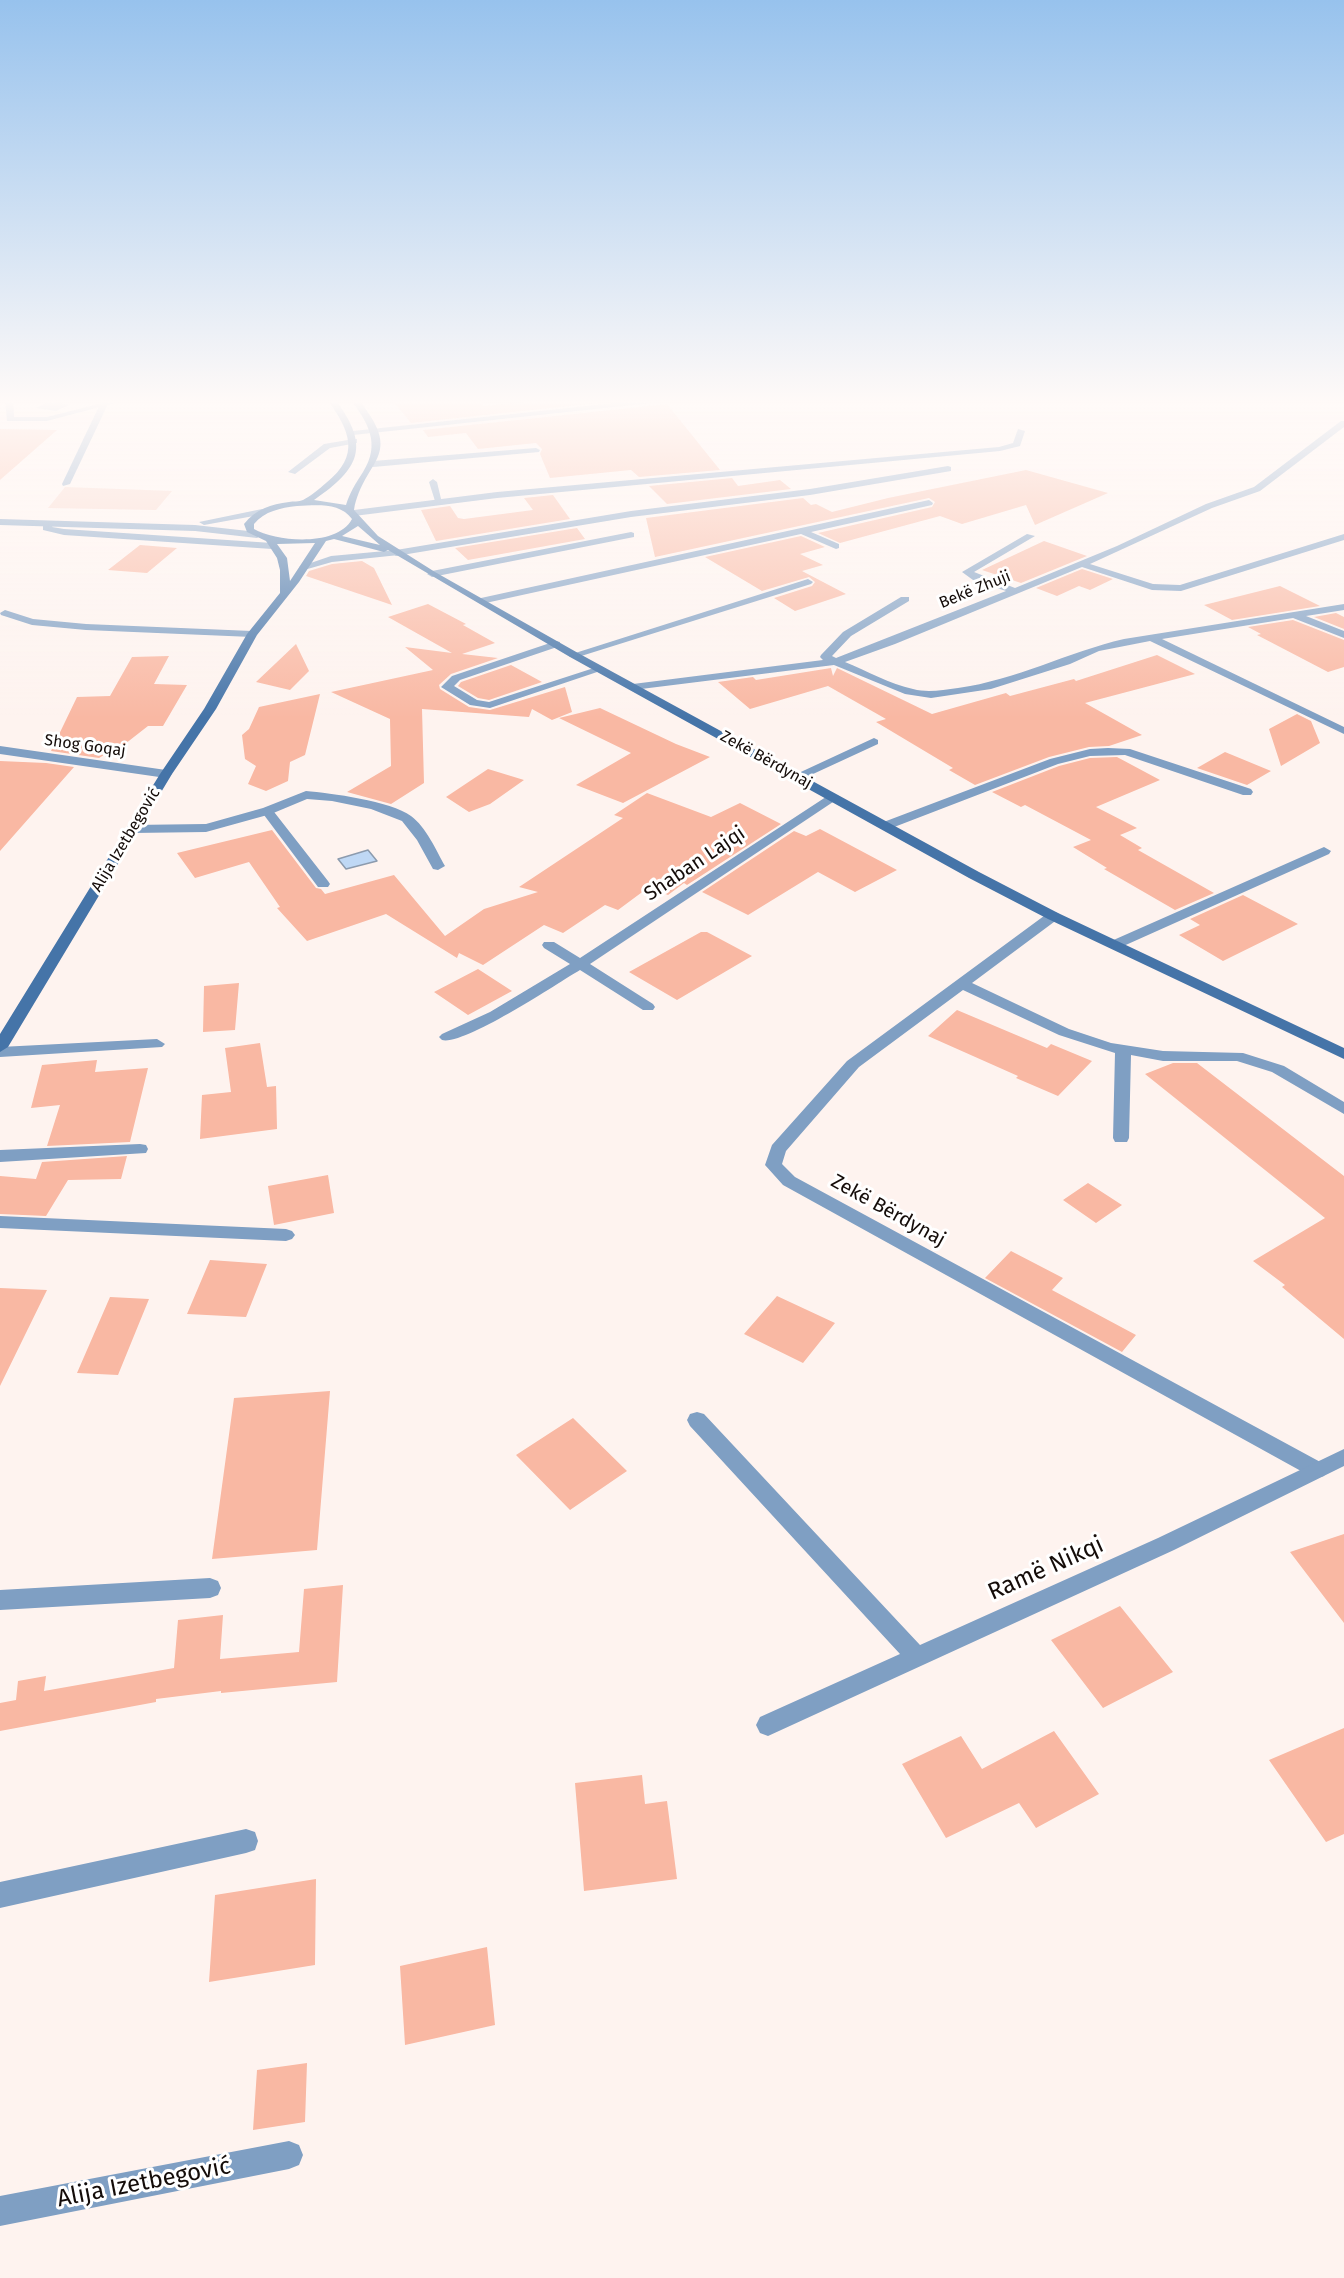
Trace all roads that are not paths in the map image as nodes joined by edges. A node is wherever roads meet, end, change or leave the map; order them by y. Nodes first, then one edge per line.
1 (292, 505) edge
2 (331, 505) edge
3 (355, 505) edge
4 (411, 505) edge
5 (702, 505) edge
6 (915, 505) edge
7 (1211, 505) edge
8 (262, 512) junction
9 (354, 514) junction
10 (0, 522) edge
11 (49, 524) junction
12 (148, 526) junction
13 (804, 532) junction
14 (257, 535) junction
15 (631, 536) dead end
16 (1030, 536) dead end
17 (1344, 537) edge
18 (328, 538) junction
19 (271, 543) junction
20 (836, 546) dead end
21 (396, 553) junction
22 (1081, 564) junction
23 (304, 567) junction
24 (432, 574) junction
25 (808, 582) dead end
26 (1016, 591) junction
27 (285, 592) junction
28 (905, 599) dead end
29 (481, 601) junction
30 (1344, 607) edge
31 (3, 610) edge
32 (1296, 616) junction
33 (252, 634) junction
34 (1344, 635) edge
35 (1152, 638) junction
36 (556, 644) junction
37 (574, 655) junction
38 (835, 662) junction
39 (601, 669) junction
40 (633, 687) junction
41 (1344, 731) edge
42 (874, 742) dead end
43 (0, 750) edge
44 (166, 774) junction
45 (796, 777) junction
46 (1247, 792) dead end
47 (832, 797) junction
48 (267, 811) junction
49 (885, 826) junction
50 (132, 829) junction
51 (1324, 851) dead end
52 (438, 866) dead end
53 (323, 884) dead end
54 (1053, 916) junction
55 (549, 945) dead end
56 (1114, 945) junction
57 (580, 964) junction
58 (961, 983) junction
59 (648, 1007) dead end
60 (447, 1037) dead end
61 (157, 1044) dead end
62 (0, 1050) edge
63 (1123, 1050) junction
64 (1344, 1054) edge
65 (1344, 1109) edge
66 (1121, 1138) dead end
67 (140, 1149) dead end
68 (0, 1156) edge
69 (0, 1222) edge
70 (286, 1235) dead end
71 (697, 1420) dead end
72 (1344, 1457) edge
73 (1317, 1470) junction
74 (210, 1588) dead end
75 (0, 1600) edge
76 (916, 1656) junction
77 (768, 1725) dead end
78 (246, 1841) dead end
79 (0, 1895) edge
80 (289, 2155) dead end
81 (0, 2211) edge

1 - 8 main road
2 - 9 main road
3 - 9 main road
4 - 9 street
5 - 21 street, Zekë Bërdynaj
6 - 13 street
7 - 22 street, Bekë Zhuji
8 - 12 street
8 - 14 main road
9 - 18 main road
9 - 21 main road, Zekë Bërdynaj
10 - 11 street
11 - 12 street
11 - 19 street
12 - 14 street
13 - 20 street
13 - 29 street
14 - 19 main road, Zekë Bërdynaj
15 - 24 street
16 - 26 street
17 - 22 street
18 - 19 main road, Zekë Bërdynaj
18 - 21 main road, Zekë Bërdynaj
18 - 23 main road, Alija Izetbegović
19 - 27 main road
21 - 23 street
21 - 24 main road, Zekë Bërdynaj
22 - 26 street, Bekë Zhuji
23 - 27 main road, Alija Izetbegović
24 - 29 main road, Zekë Bërdynaj
25 - 37 street
26 - 38 street, Bekë Zhuji
27 - 33 main road, Alija Izetbegović
28 - 38 street
29 - 36 main road, Zekë Bërdynaj
30 - 32 street, Bekë Zhuji
31 - 33 street
32 - 34 street
32 - 35 street, Bekë Zhuji
33 - 44 main road, Alija Izetbegović
35 - 38 street, Bekë Zhuji
35 - 41 street
36 - 37 main road, Zekë Bërdynaj
36 - 39 street
37 - 39 main road, Zekë Bërdynaj
38 - 40 street, Bekë Zhuji
39 - 40 main road, Zekë Bërdynaj
40 - 45 main road, Zekë Bërdynaj
42 - 45 street
43 - 44 street, Shog Goqaj
44 - 50 main road, Alija Izetbegović
45 - 47 main road, Zekë Bërdynaj
46 - 49 street
47 - 49 main road, Zekë Bërdynaj
47 - 57 street, Shaban Lajqi
48 - 50 street
48 - 52 street
48 - 53 street
49 - 54 main road, Zekë Bërdynaj
50 - 62 main road, Alija Izetbegović
51 - 56 street
54 - 56 main road, Zekë Bërdynaj
54 - 58 street, Zekë Bërdynaj
55 - 57 street
56 - 64 main road, Zekë Bërdynaj
57 - 59 street
57 - 60 street, Shaban Lajqi
58 - 63 street
58 - 73 street, Zekë Bërdynaj
61 - 62 street
63 - 65 street
63 - 66 street
67 - 68 street
69 - 70 street
71 - 76 street
72 - 73 street, Ramë Nikqi
73 - 76 street, Ramë Nikqi
74 - 75 street
76 - 77 street, Ramë Nikqi
78 - 79 street
80 - 81 street, Alija Izetbegović

